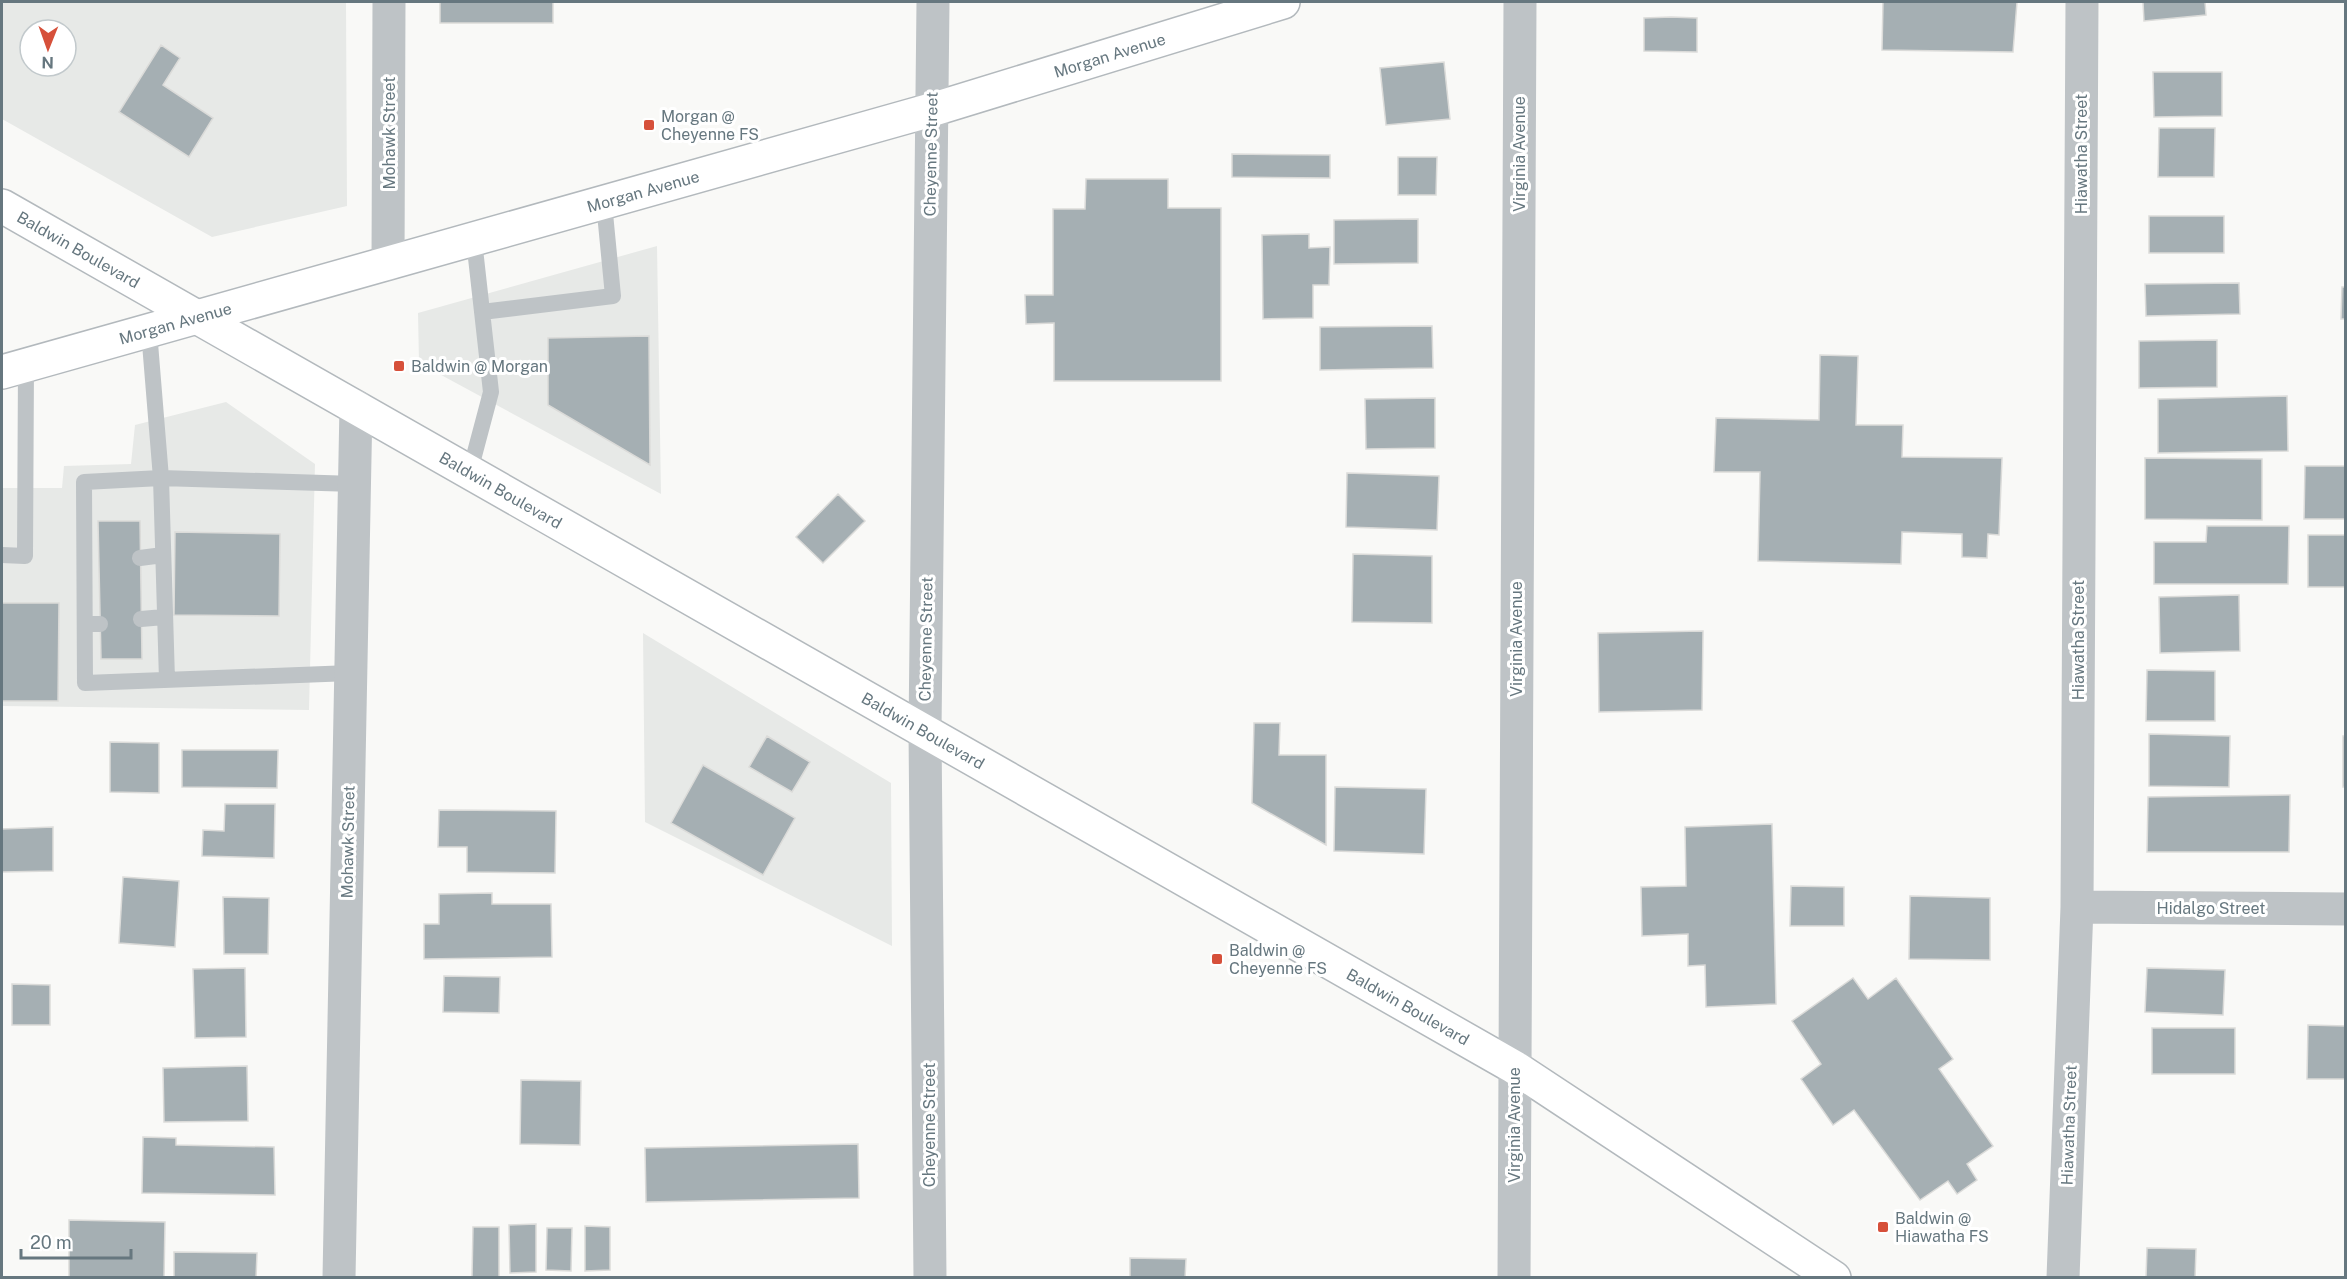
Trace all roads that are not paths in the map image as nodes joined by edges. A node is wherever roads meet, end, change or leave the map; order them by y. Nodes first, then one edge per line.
1 (389, 2) edge
2 (933, 2) edge
3 (1283, 2) edge
4 (1520, 2) edge
5 (2082, 2) edge
6 (931, 110) junction
7 (604, 202) junction
8 (2, 206) edge
9 (474, 240) junction
10 (388, 264) junction
11 (482, 312) junction
12 (200, 317) junction
13 (149, 331) junction
14 (14, 369) edge
15 (356, 406) junction
16 (470, 471) junction
17 (161, 478) junction
18 (355, 484) junction
19 (2, 555) edge
20 (163, 555) junction
21 (140, 558) dead end
22 (164, 617) junction
23 (141, 619) dead end
24 (351, 673) junction
25 (167, 680) junction
26 (925, 731) junction
27 (2077, 907) junction
28 (2346, 909) edge
29 (1514, 1067) junction
30 (339, 1278) edge
31 (930, 1278) edge
32 (1514, 1278) edge
33 (1834, 1278) edge
34 (2063, 1278) edge

1 - 10 street, Mohawk Street
2 - 6 street, Cheyenne Street
3 - 6 main road, Morgan Avenue
4 - 29 street, Virginia Avenue
5 - 27 street, Hiawatha Street
6 - 7 main road, Morgan Avenue
6 - 26 street, Cheyenne Street
7 - 9 main road, Morgan Avenue
7 - 11 lane
8 - 12 main road, Baldwin Boulevard
9 - 10 main road, Morgan Avenue
9 - 11 lane
10 - 12 main road, Morgan Avenue
11 - 16 lane
12 - 13 main road, Morgan Avenue
12 - 15 main road, Baldwin Boulevard
13 - 14 main road, Morgan Avenue
13 - 17 lane
14 - 19 lane
15 - 16 main road, Baldwin Boulevard
15 - 18 street, Mohawk Street
16 - 26 main road, Baldwin Boulevard
17 - 18 lane
17 - 20 lane
17 - 25 lane
18 - 24 street, Mohawk Street
20 - 21 lane
20 - 22 lane
22 - 23 lane
22 - 25 lane
24 - 25 lane
24 - 30 street, Mohawk Street
26 - 29 main road, Baldwin Boulevard
26 - 31 street, Cheyenne Street
27 - 28 street, Hidalgo Street
27 - 34 street, Hiawatha Street
29 - 32 street, Virginia Avenue
29 - 33 main road, Baldwin Boulevard

